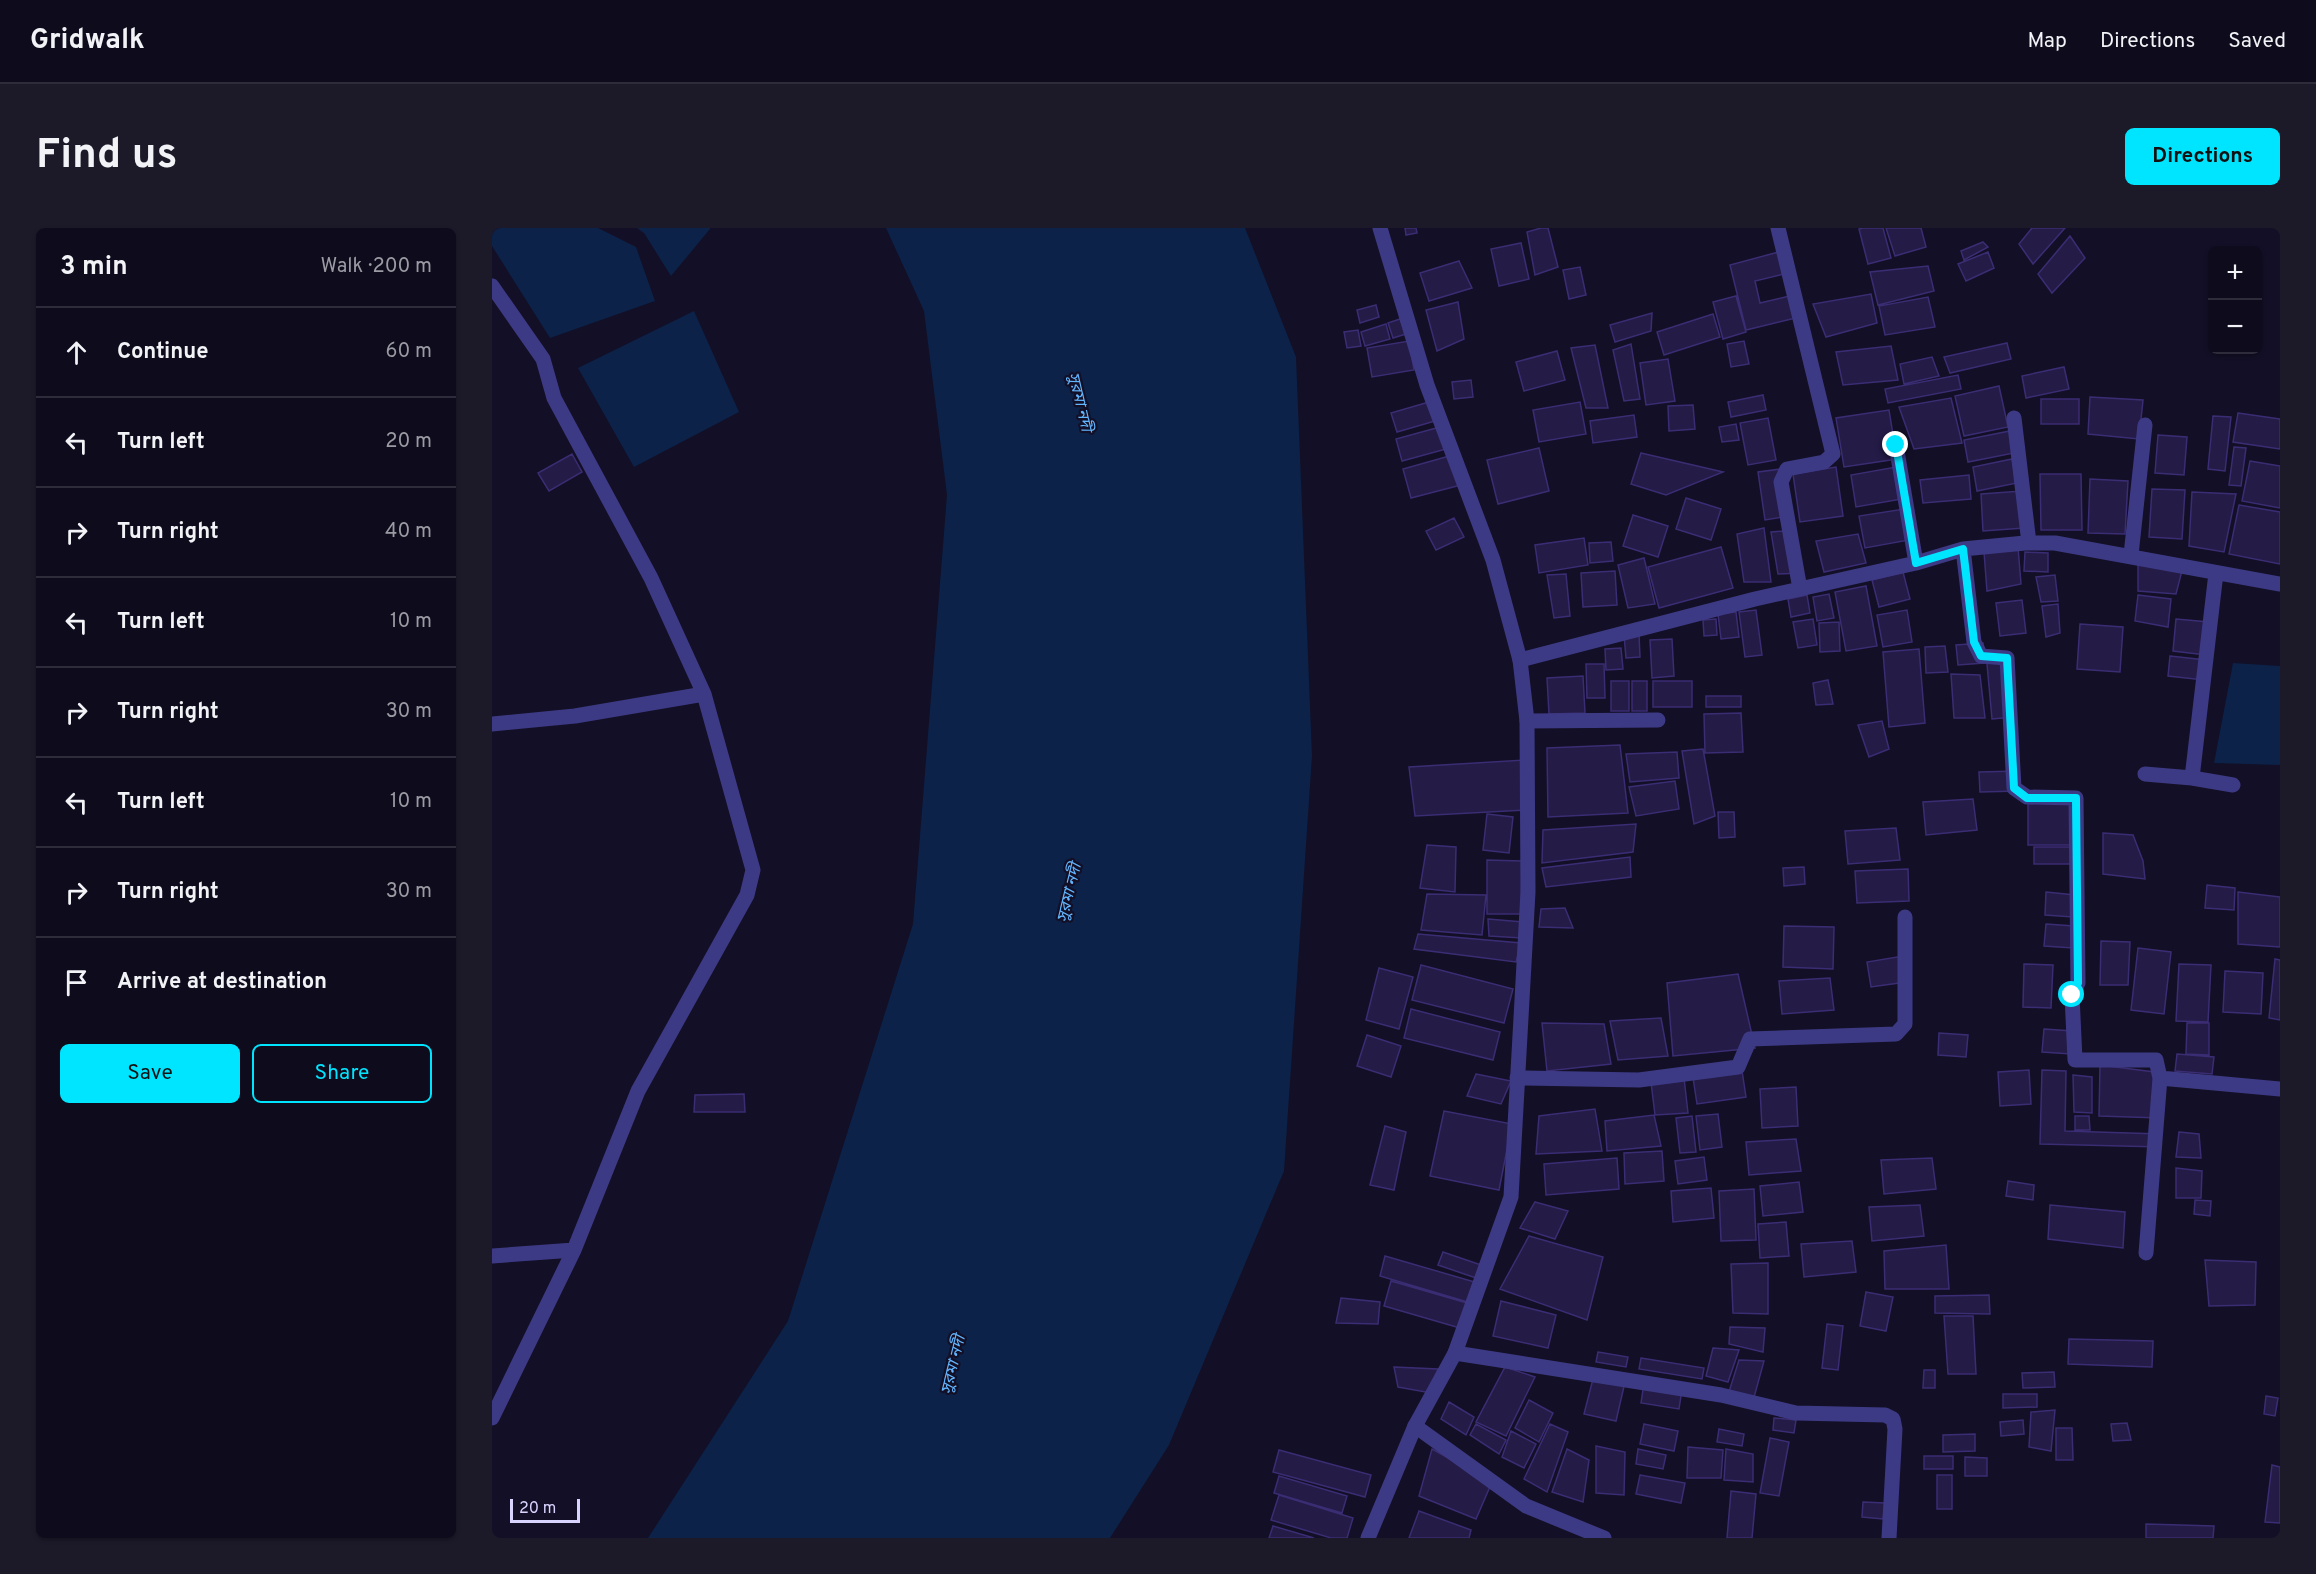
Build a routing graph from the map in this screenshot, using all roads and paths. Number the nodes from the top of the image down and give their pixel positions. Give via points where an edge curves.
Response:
1 (1380, 228) edge
2 (1778, 228) edge
3 (492, 286) edge
4 (2014, 418) dead end
5 (2145, 425) dead end
6 (1896, 445) dead end
7 (2029, 543) junction
8 (1963, 549) junction
9 (2131, 555) junction
10 (1916, 563) junction
11 (2216, 573) junction
12 (2280, 584) edge
13 (1800, 589) junction
14 (1520, 660) junction
15 (704, 694) junction
16 (1658, 720) dead end
17 (1527, 721) junction
18 (492, 724) edge
19 (2145, 774) dead end
20 (2192, 778) junction
21 (2233, 784) dead end
22 (1905, 917) dead end
23 (1517, 1078) junction
24 (2160, 1078) junction
25 (2280, 1089) edge
26 (574, 1250) junction
27 (2146, 1253) dead end
28 (492, 1256) edge
29 (1455, 1353) junction
30 (492, 1418) edge
31 (1415, 1426) junction
32 (1368, 1538) edge
33 (1604, 1538) edge
34 (1889, 1538) edge

1 - 14 street via 1427,385 1492,560
2 - 13 street via 1833,454 1824,462 1787,469 1781,482
3 - 15 street via 543,358 554,399 651,578
4 - 7 street
5 - 9 street
6 - 10 street
7 - 8 street
7 - 9 street via 2055,543
8 - 10 street
8 - 24 street via 1974,642 1981,656 2007,658 2014,788 2027,798 2076,798 2078,983 2072,995 2075,1060 2156,1060
9 - 11 street
10 - 13 street
11 - 12 street
11 - 20 street
13 - 14 street
14 - 17 street
15 - 18 street via 575,716
15 - 26 street via 753,870 747,895 638,1091
16 - 17 street
17 - 23 street via 1528,892
19 - 20 street
20 - 21 street
22 - 23 street via 1905,1024 1896,1034 1750,1039 1738,1067 1639,1080
23 - 29 street via 1511,1197
24 - 25 street
24 - 27 street
26 - 28 street
26 - 30 street
29 - 31 street
29 - 34 street via 1721,1395 1796,1413 1885,1415 1893,1419 1895,1429
31 - 32 street
31 - 33 street via 1526,1506

